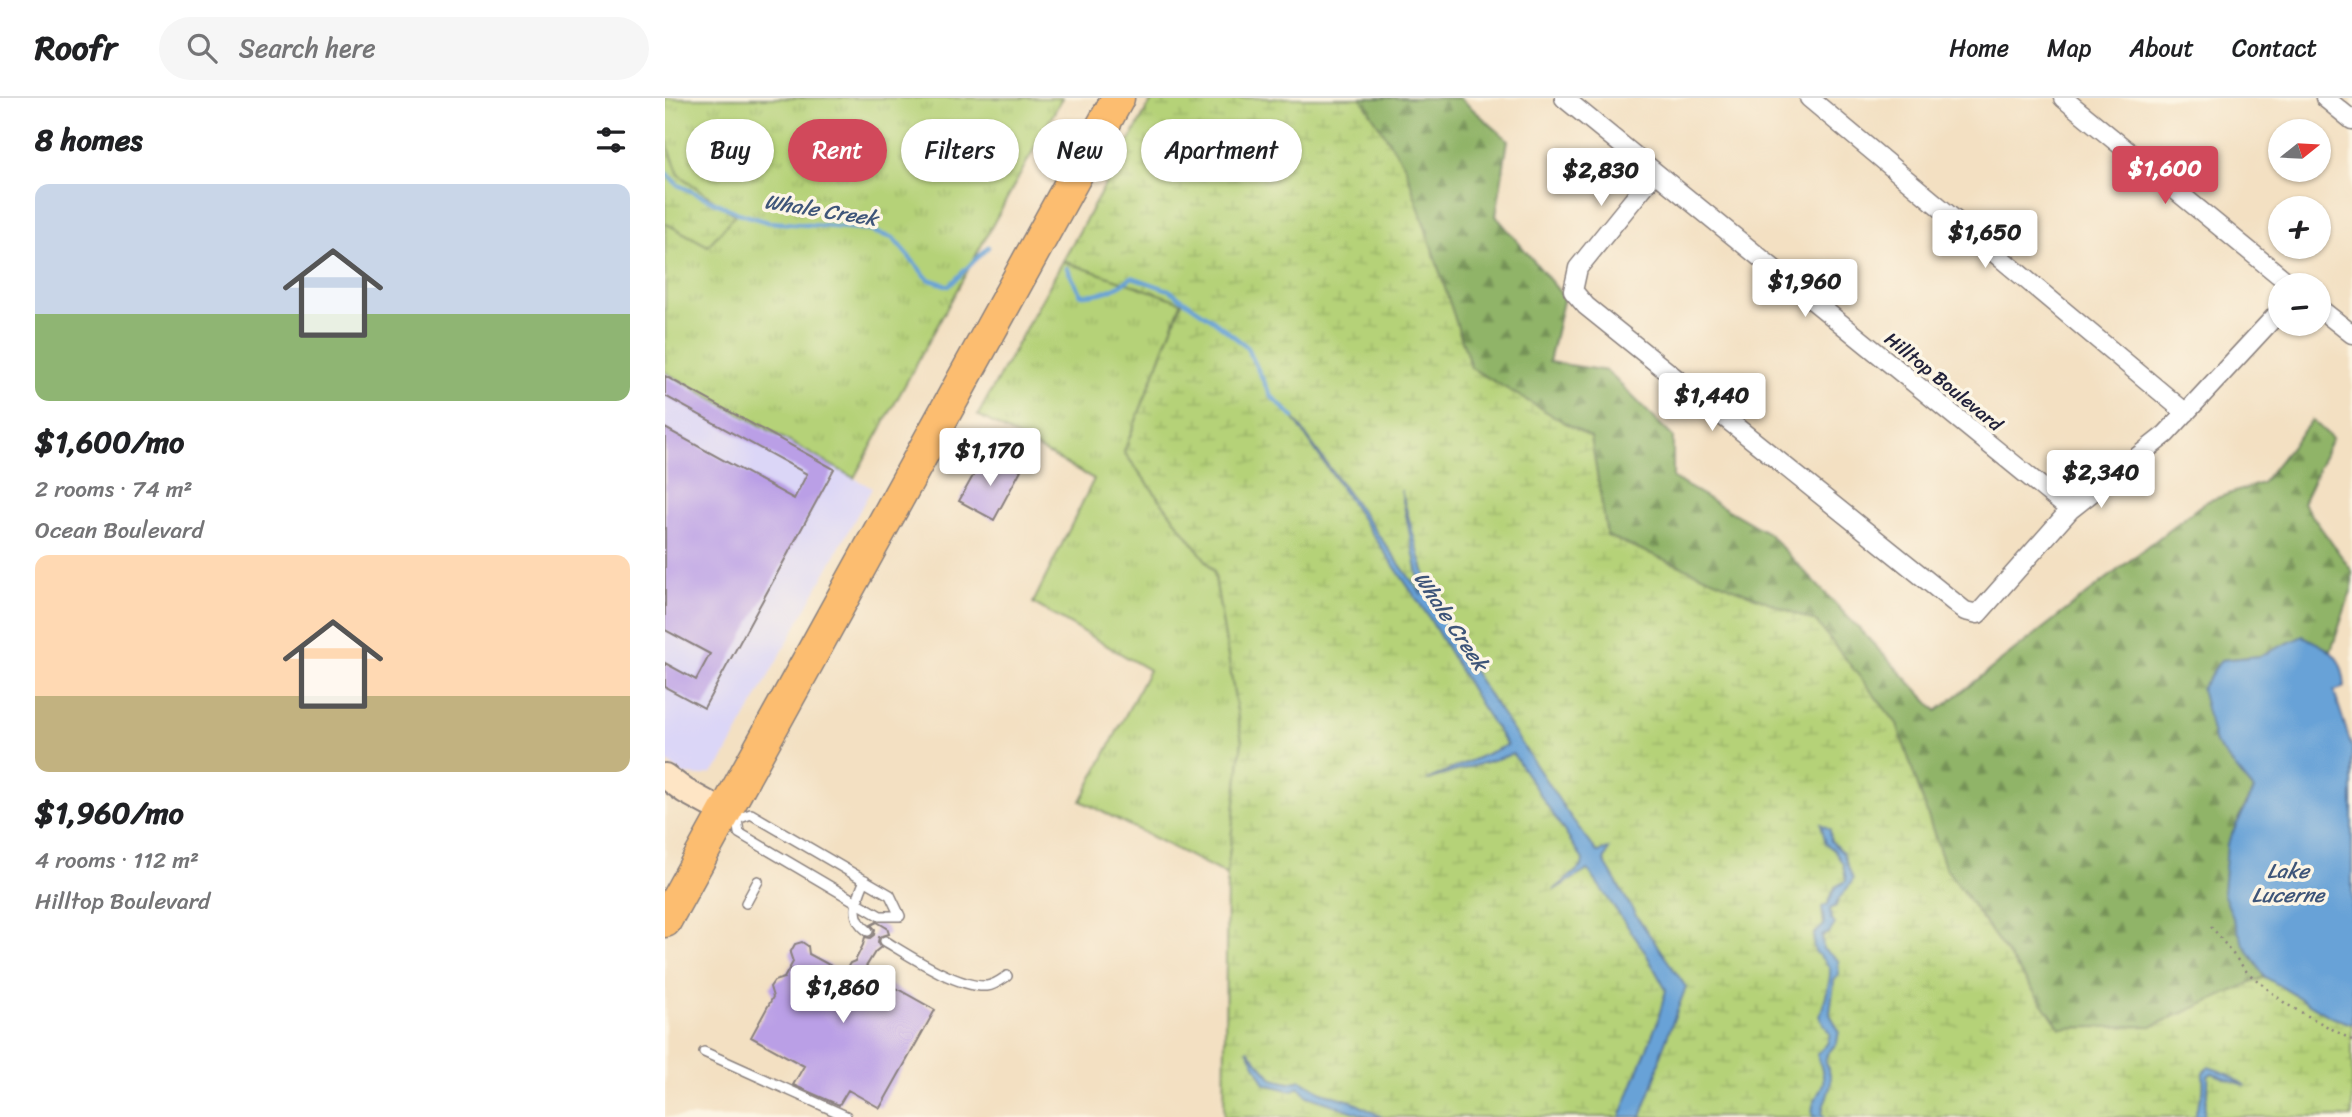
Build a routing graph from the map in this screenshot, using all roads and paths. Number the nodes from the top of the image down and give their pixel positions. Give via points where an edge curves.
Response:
1 (1097, 98) edge
2 (1118, 98) edge
3 (1564, 98) edge
4 (1809, 98) edge
5 (2063, 98) edge
6 (2325, 98) edge
7 (2352, 120) edge
8 (1655, 173) junction
9 (2276, 273) edge
10 (2331, 317) edge
11 (2268, 324) edge
12 (2352, 334) edge
13 (2186, 413) junction
14 (2070, 510) junction
15 (665, 776) edge
16 (724, 811) junction
17 (865, 880) junction
18 (758, 881) dead end
19 (665, 886) edge
20 (856, 902) junction
21 (746, 903) dead end
22 (665, 921) edge
23 (2211, 926) dead end
24 (868, 931) dead end
25 (884, 941) dead end
26 (1007, 976) dead end
27 (2352, 1040) edge
28 (704, 1052) dead end
29 (846, 1116) edge

1 - 16 highway
2 - 16 highway
3 - 8 street, Hilltop Boulevard
4 - 13 street
5 - 9 street
6 - 7 street
8 - 14 street, Hilltop Boulevard
8 - 14 street via 1578,268 1573,291 1586,306 1965,611 1978,614
10 - 12 street
11 - 13 street
13 - 14 street
15 - 16 street
16 - 17 lane via 751,814
16 - 19 highway
16 - 20 lane via 739,833
16 - 22 highway
17 - 20 lane
17 - 20 lane via 890,895 900,916 880,916
18 - 21 lane
20 - 24 lane via 857,919
23 - 27 path via 2247,972 2286,1004
25 - 26 lane via 974,985 994,984
28 - 29 lane

